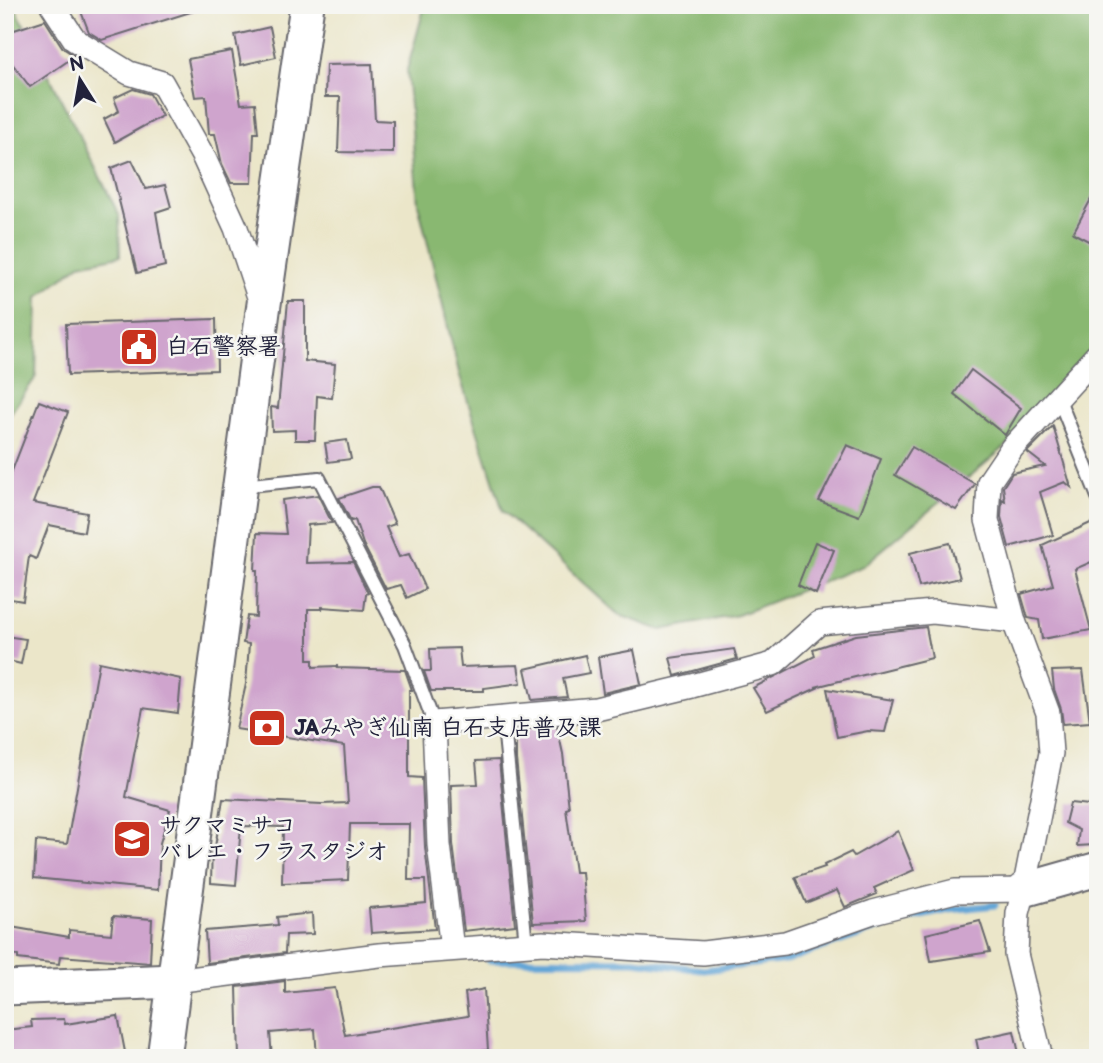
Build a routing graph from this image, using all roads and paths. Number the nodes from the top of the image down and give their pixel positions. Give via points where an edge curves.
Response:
1 (52, 5) edge
2 (307, 5) edge
3 (263, 311) junction
4 (1098, 354) edge
5 (1058, 397) junction
6 (239, 486) junction
7 (1098, 497) edge
8 (1014, 621) junction
9 (503, 716) junction
10 (434, 723) junction
11 (1098, 869) edge
12 (1024, 890) junction
13 (526, 944) junction
14 (452, 949) junction
15 (174, 981) junction
16 (5, 988) edge
17 (164, 1058) edge
18 (1041, 1058) edge

1 - 3 street via 75,40 129,73 162,83 236,228
2 - 3 street
3 - 6 street
4 - 5 street
5 - 7 lane
5 - 8 street via 1012,448 989,482 987,520
6 - 10 lane via 319,478 405,645
6 - 15 street
8 - 9 street via 933,612 819,623 773,664 596,709
8 - 12 street via 1048,713 1051,753
9 - 10 street
9 - 13 lane
10 - 14 street via 439,845
11 - 12 street
12 - 13 street via 955,891 873,912 785,943 704,953
12 - 18 street via 1016,954
13 - 14 street
14 - 15 street
15 - 16 street
15 - 17 street

